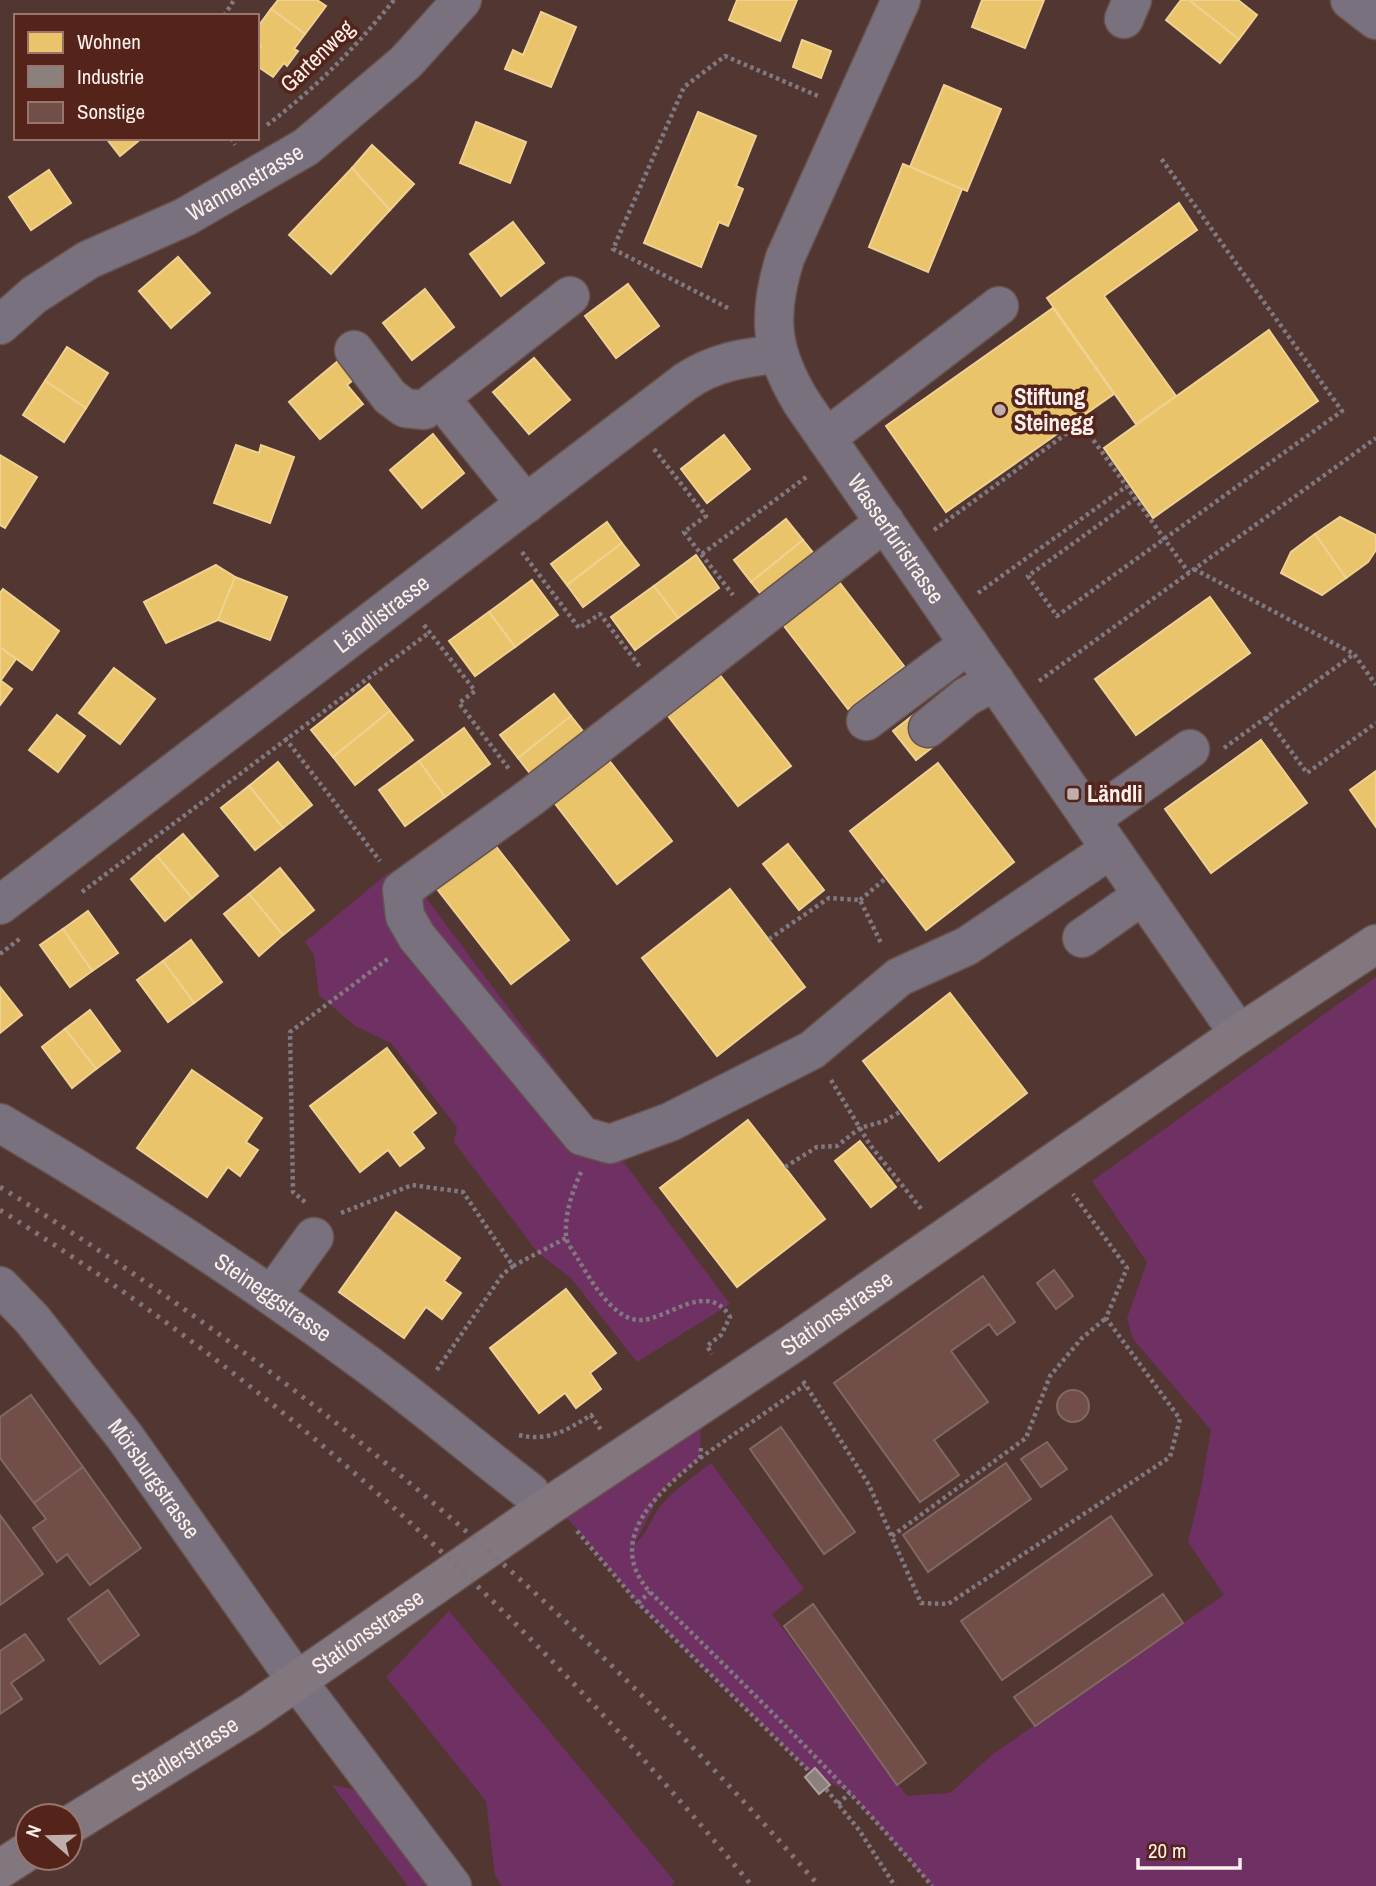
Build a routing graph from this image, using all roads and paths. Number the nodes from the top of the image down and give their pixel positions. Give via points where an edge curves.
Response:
1 (394, 0) edge
2 (462, 0) edge
3 (901, 0) edge
4 (1350, 0) edge
5 (1376, 20) edge
6 (851, 110) junction
7 (259, 129) edge
8 (232, 140) edge
9 (235, 145) dead end
10 (1160, 157) dead end
11 (570, 296) dead end
12 (999, 306) dead end
13 (728, 307) dead end
14 (0, 325) edge
15 (354, 351) dead end
16 (777, 354) junction
17 (442, 398) junction
18 (633, 423) junction
19 (1376, 438) edge
20 (832, 445) junction
21 (1126, 486) junction
22 (1136, 498) junction
23 (514, 514) junction
24 (895, 536) junction
25 (1164, 539) junction
26 (702, 554) junction
27 (1191, 571) junction
28 (403, 598) junction
29 (754, 624) junction
30 (959, 629) junction
31 (430, 632) junction
32 (1354, 653) junction
33 (1376, 685) edge
34 (1002, 692) junction
35 (661, 696) junction
36 (261, 706) junction
37 (866, 721) dead end
38 (1376, 723) edge
39 (928, 728) dead end
40 (286, 739) junction
41 (1190, 749) dead end
42 (531, 797) junction
43 (1101, 834) junction
44 (886, 878) dead end
45 (402, 890) junction
46 (1143, 895) junction
47 (77, 896) dead end
48 (860, 900) junction
49 (0, 905) edge
50 (33, 929) dead end
51 (417, 937) junction
52 (1082, 937) dead end
53 (769, 939) dead end
54 (1376, 944) edge
55 (0, 954) edge
56 (898, 977) junction
57 (1239, 1034) junction
58 (812, 1050) junction
59 (901, 1111) dead end
60 (0, 1122) edge
61 (860, 1128) junction
62 (582, 1136) junction
63 (1052, 1165) junction
64 (785, 1167) dead end
65 (927, 1215) dead end
66 (321, 1228) junction
67 (566, 1238) junction
68 (513, 1266) junction
69 (0, 1286) edge
70 (272, 1295) junction
71 (1106, 1318) junction
72 (792, 1344) junction
73 (719, 1364) dead end
74 (437, 1370) junction
75 (446, 1379) dead end
76 (805, 1385) junction
77 (415, 1401) junction
78 (701, 1405) junction
79 (596, 1421) dead end
80 (512, 1433) dead end
81 (700, 1458) junction
82 (530, 1492) dead end
83 (575, 1528) dead end
84 (892, 1536) junction
85 (650, 1592) junction
86 (638, 1602) junction
87 (297, 1681) junction
88 (810, 1772) dead end
89 (825, 1789) dead end
90 (850, 1793) junction
91 (838, 1804) junction
92 (84, 1816) edge
93 (453, 1886) edge
94 (895, 1886) edge
95 (932, 1886) edge

1 - 7 path, Gartenweg via 318,84
2 - 14 street, Wannenstrasse via 406,62 306,146 185,218 88,260 34,295
3 - 6 street, Wasserfuristrasse
4 - 5 street
6 - 13 path via 725,56 684,87 613,249
6 - 16 street, Wasserfuristrasse via 779,278 774,313
8 - 9 path
10 - 25 path via 1342,411
11 - 17 street
12 - 20 street
15 - 17 street via 390,397 405,408 424,410
16 - 18 street, Ländlistrasse via 711,366
16 - 20 street, Wasserfuristrasse via 790,383
17 - 23 street
18 - 23 street, Ländlistrasse
18 - 26 path via 706,516 684,532
19 - 27 path
20 - 24 street, Wasserfuristrasse
20 - 26 path
21 - 22 path
21 - 24 path via 1082,423
21 - 30 path
22 - 25 path
22 - 25 path via 1028,576 1057,616
23 - 28 street, Ländlistrasse
23 - 35 path via 579,628 600,614
24 - 29 street
24 - 30 street, Wasserfuristrasse
25 - 27 path
26 - 29 path
27 - 32 path
27 - 34 path
28 - 31 path
28 - 36 street, Ländlistrasse
29 - 35 street
30 - 34 street, Wasserfuristrasse
30 - 37 street
31 - 40 path
31 - 42 path via 475,691 459,703
32 - 33 path
32 - 38 path via 1266,717 1307,773
34 - 39 street via 966,697
34 - 43 street, Wasserfuristrasse
35 - 42 street
36 - 40 path
36 - 49 street, Ländlistrasse
40 - 45 path
40 - 47 path
41 - 43 street
42 - 45 street
43 - 46 street, Wasserfuristrasse
43 - 56 street via 967,946
44 - 48 path
45 - 51 street via 405,916
46 - 52 street
46 - 57 street, Wasserfuristrasse
48 - 53 path via 830,898
48 - 56 path
50 - 55 path
51 - 62 street
51 - 66 path via 290,1032 293,1192
54 - 57 main road, Stationsstrasse
56 - 58 street
57 - 63 main road, Stationsstrasse
58 - 61 path
58 - 62 street via 670,1122 610,1144
59 - 61 path
60 - 70 street, Steineggstrasse
61 - 64 path via 837,1146 817,1147
61 - 65 path
62 - 67 path via 585,1165 571,1194
63 - 71 path via 1126,1268
63 - 72 main road, Stationsstrasse
66 - 68 path via 412,1185 463,1192
66 - 70 street
67 - 68 path
67 - 73 path via 595,1289 621,1314 641,1321 695,1302 724,1307 730,1317 721,1335 707,1346
68 - 74 path
69 - 87 street, Mörsburgstrasse via 32,1319 125,1437
70 - 77 street, Steineggstrasse
71 - 84 path via 1050,1376 1026,1438
71 - 84 path via 1180,1419 1170,1457 948,1604 921,1603
72 - 76 path
72 - 78 main road, Stationsstrasse
74 - 75 path
74 - 77 path
76 - 81 path
76 - 84 path via 869,1485
77 - 82 street, Steineggstrasse
78 - 81 path
78 - 87 main road, Stationsstrasse
79 - 80 path via 592,1415 544,1438
81 - 85 path via 655,1498 638,1527 633,1559
83 - 86 path
85 - 86 path
85 - 90 path
86 - 88 path
87 - 92 main road, Stadlerstrasse
87 - 93 street, Mörsburgstrasse
89 - 91 path
90 - 91 path
90 - 95 path
91 - 94 path

